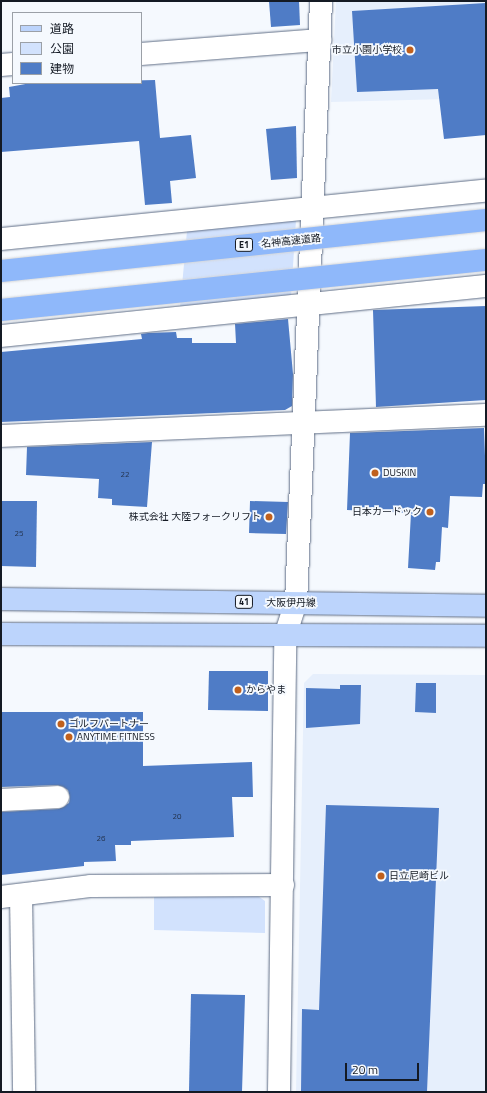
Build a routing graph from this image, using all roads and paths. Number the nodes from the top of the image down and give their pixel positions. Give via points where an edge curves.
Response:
1 (321, 1) edge
2 (320, 40) junction
3 (142, 54) edge
4 (12, 64) edge
5 (1, 65) edge
6 (486, 191) edge
7 (313, 207) junction
8 (486, 220) edge
9 (1, 239) edge
10 (486, 260) edge
11 (1, 270) edge
12 (486, 286) edge
13 (309, 305) junction
14 (1, 310) edge
15 (1, 336) edge
16 (486, 415) edge
17 (304, 423) junction
18 (1, 436) edge
19 (1, 599) edge
20 (296, 603) junction
21 (486, 606) edge
22 (1, 634) edge
23 (285, 636) junction
24 (486, 636) edge
25 (58, 797) dead end
26 (1, 800) edge
27 (283, 885) junction
28 (11, 896) edge
29 (24, 1092) edge
30 (279, 1092) edge

1 - 2 street
2 - 3 street
2 - 7 street
4 - 5 street
6 - 7 street
7 - 9 street
7 - 13 street
8 - 11 highway, 名神高速道路 / E1, bridge
10 - 14 highway, bridge
12 - 13 street
13 - 15 street
13 - 17 street
16 - 17 street
17 - 18 street
17 - 20 street
19 - 20 main road, 大阪伊丹線 / 41
20 - 21 main road, 大阪伊丹線 / 41
20 - 23 street
22 - 23 main road
23 - 24 main road
23 - 27 street
25 - 26 street
27 - 28 street via 92,886
27 - 30 street
28 - 29 street

